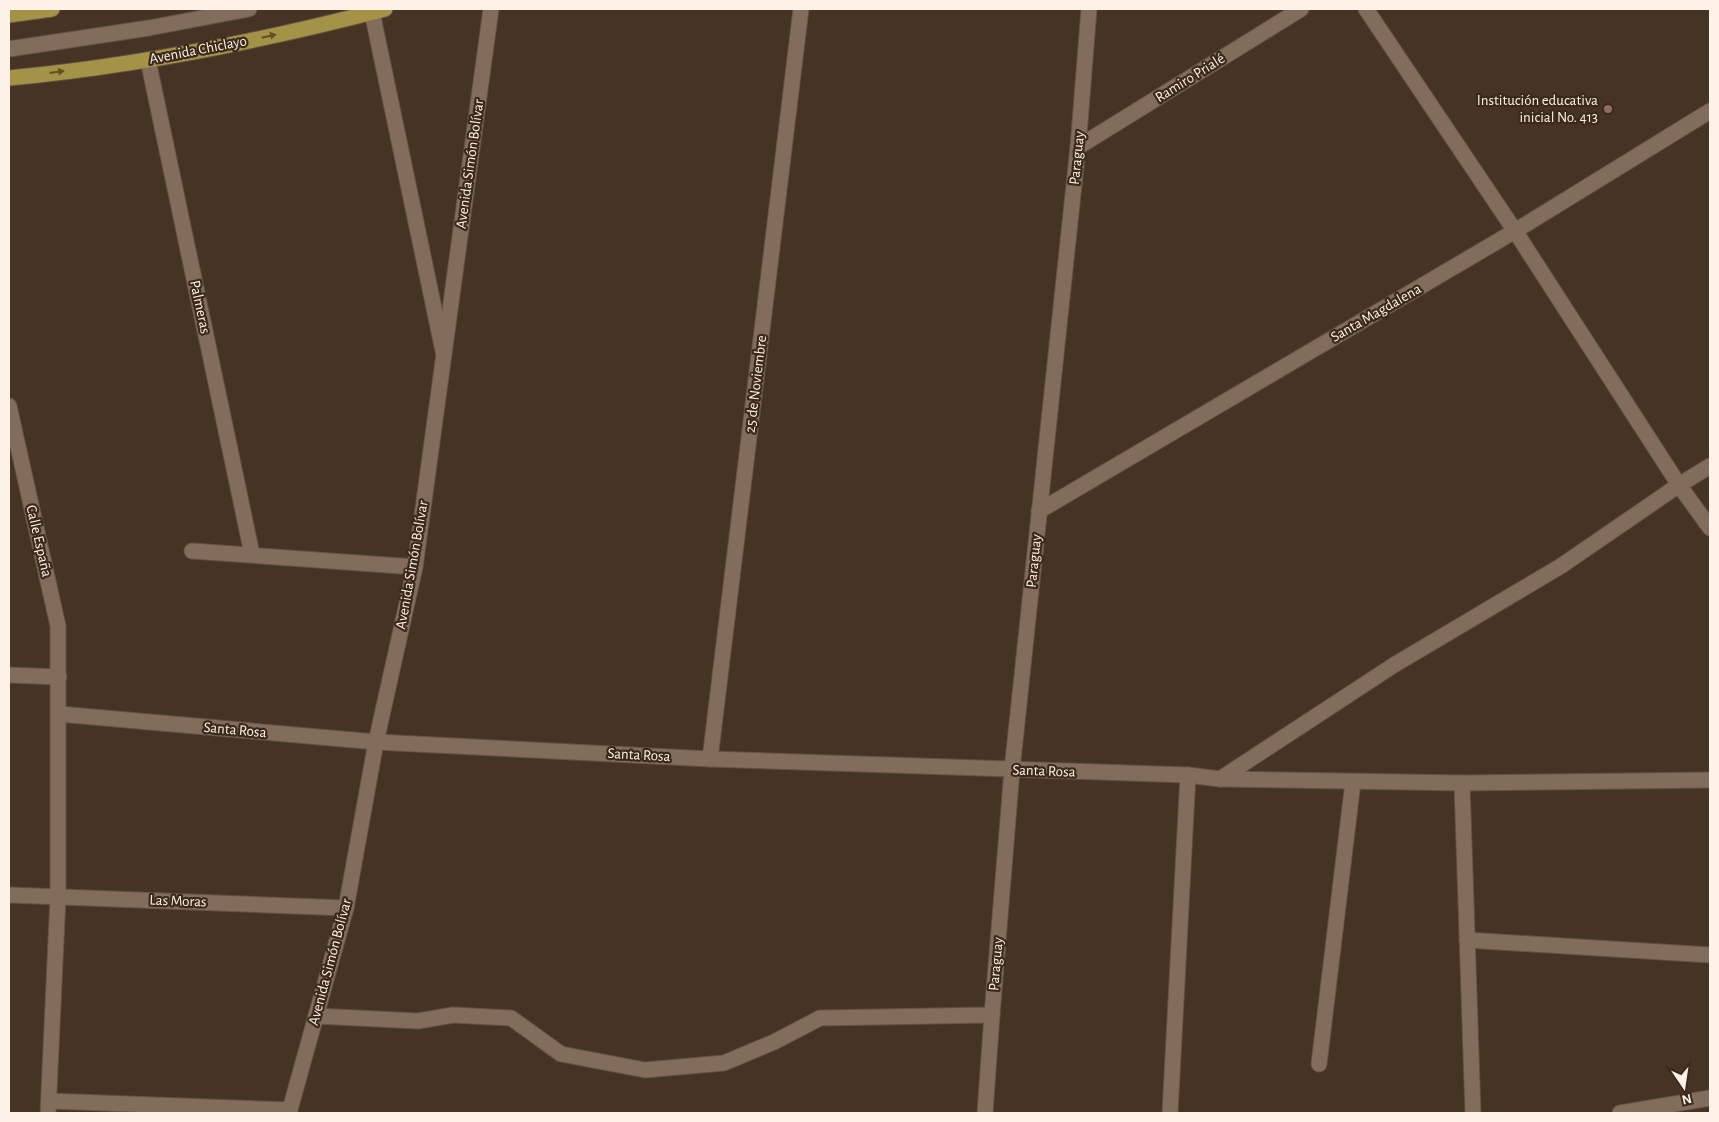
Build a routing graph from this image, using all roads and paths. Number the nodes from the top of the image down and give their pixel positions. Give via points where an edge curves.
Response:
1 (52, 9) edge
2 (248, 9) edge
3 (491, 9) edge
4 (801, 9) edge
5 (1088, 9) edge
6 (1301, 9) edge
7 (1366, 9) edge
8 (378, 10) edge
9 (9, 15) edge
10 (9, 49) edge
11 (148, 60) junction
12 (9, 78) edge
13 (1710, 112) edge
14 (1078, 147) junction
15 (1515, 231) junction
16 (444, 353) junction
17 (9, 406) edge
18 (1710, 466) edge
19 (1679, 485) junction
20 (1039, 511) junction
21 (1710, 528) edge
22 (192, 551) dead end
23 (252, 554) junction
24 (415, 567) junction
25 (9, 675) edge
26 (59, 677) junction
27 (59, 714) junction
28 (376, 742) junction
29 (710, 759) junction
30 (1012, 770) junction
31 (1188, 775) junction
32 (1220, 779) junction
33 (1710, 780) edge
34 (1352, 782) junction
35 (1462, 783) junction
36 (9, 895) edge
37 (58, 897) junction
38 (346, 908) junction
39 (1467, 940) junction
40 (1710, 955) edge
41 (992, 1014) junction
42 (316, 1016) junction
43 (1319, 1064) dead end
44 (1710, 1098) edge
45 (49, 1107) edge
46 (290, 1112) edge
47 (985, 1113) edge
48 (1170, 1113) edge
49 (1473, 1113) edge
50 (1620, 1113) edge

1 - 9 main road
2 - 10 street, Avenida Chiclayo
3 - 16 street, Avenida Simón Bolívar
4 - 29 street, 25 de Noviembre
5 - 14 street, Paraguay
6 - 14 street, Ramiro Prialé
7 - 15 street
11 -> 8 main road, Avenida Chiclayo
8 - 16 street
12 -> 11 main road, Avenida Chiclayo
11 - 23 street, Palmeras
13 - 15 street, Santa Magdalena
14 - 20 street, Paraguay
15 - 19 street
15 - 20 street, Santa Magdalena
16 - 24 street, Avenida Simón Bolívar
17 - 26 street, Calle España via 58,626
18 - 19 street
19 - 21 street
19 - 32 street via 1561,566 1394,665
20 - 30 street, Paraguay
22 - 23 street
23 - 24 street
24 - 28 street, Avenida Simón Bolívar
25 - 26 street
26 - 27 street, Calle España
27 - 28 street, Santa Rosa
27 - 37 street, Calle España
28 - 29 street, Santa Rosa
28 - 38 street, Avenida Simón Bolívar
29 - 30 street, Santa Rosa
30 - 31 street, Santa Rosa
30 - 41 street, Paraguay
31 - 32 street, Santa Rosa
31 - 48 street
32 - 34 street, Santa Rosa
33 - 35 street, Santa Rosa
34 - 35 street, Santa Rosa
34 - 43 street
35 - 39 street
36 - 37 street, Las Moras
37 - 38 street, Las Moras
37 - 45 street, Calle España
38 - 42 street, Avenida Simón Bolívar
39 - 40 street
39 - 49 street
41 - 42 street via 820,1018 724,1063 645,1070 561,1054 511,1018 453,1015 418,1021
41 - 47 street, Paraguay
42 - 46 street, Avenida Simón Bolívar
44 - 50 street
45 - 46 street

